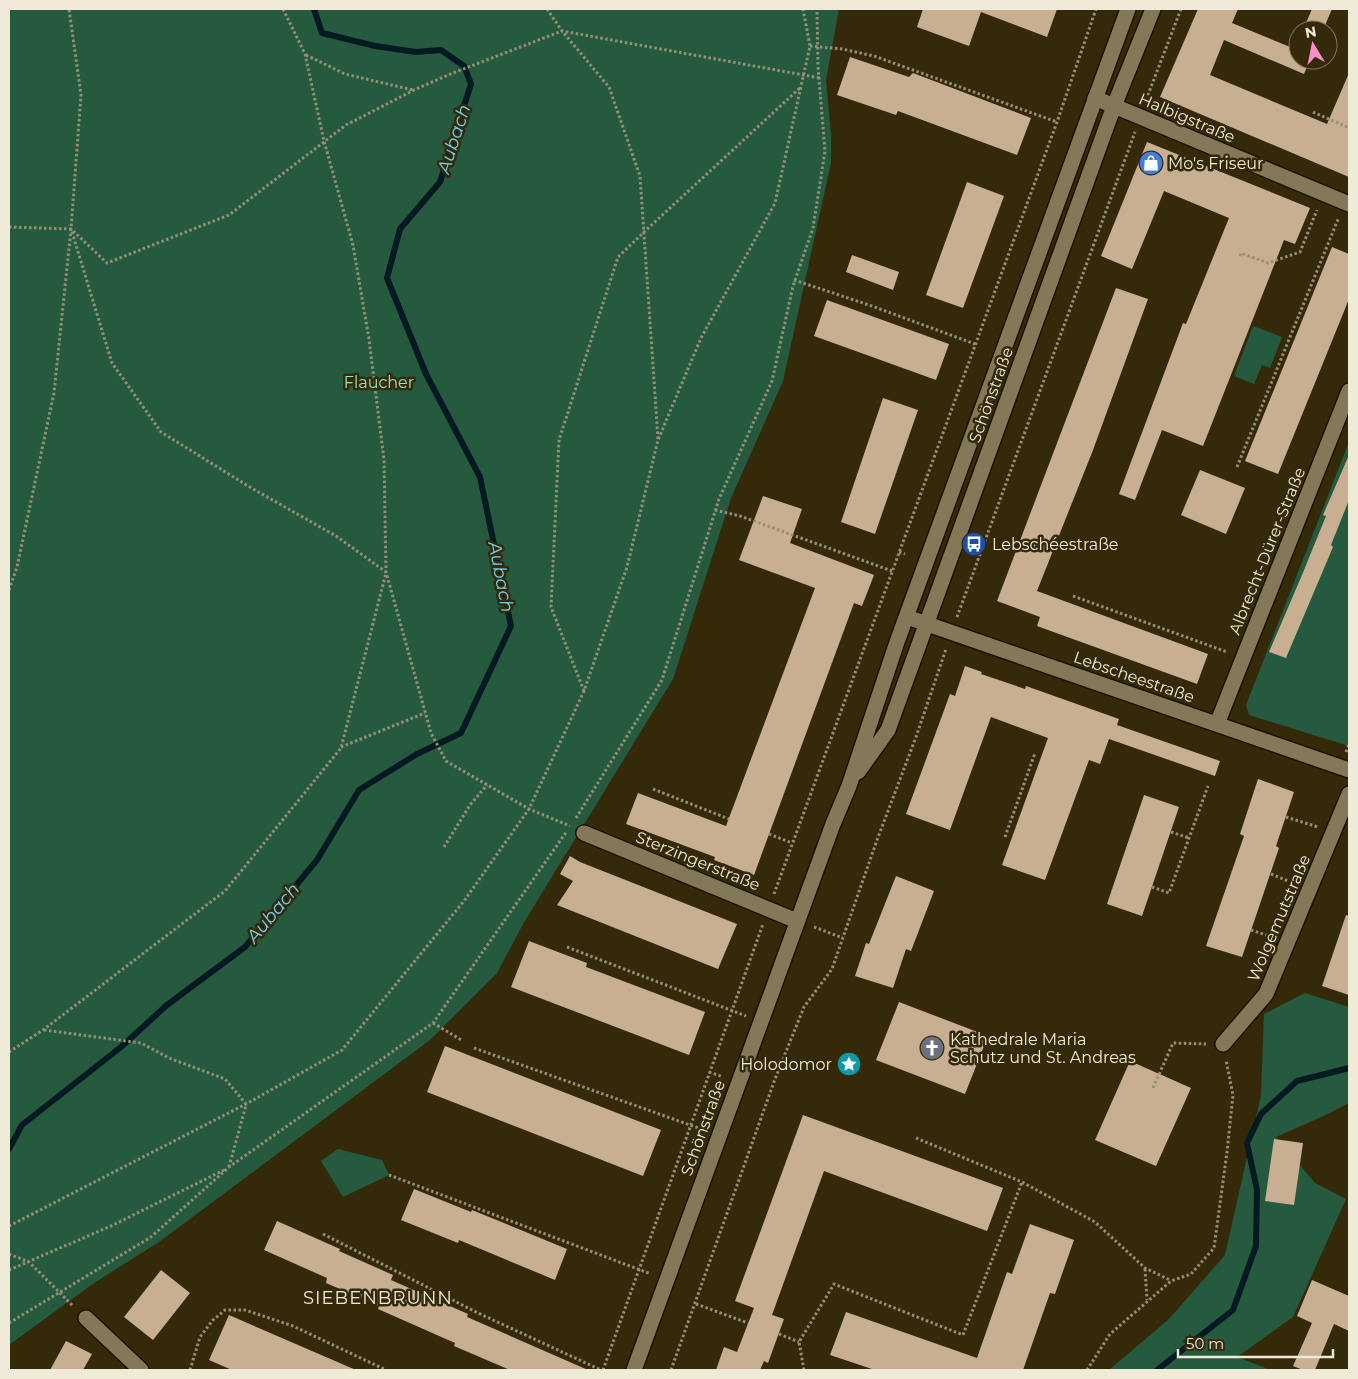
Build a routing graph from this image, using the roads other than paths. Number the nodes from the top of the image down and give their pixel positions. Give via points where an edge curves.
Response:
1 (1128, 9) edge
2 (1150, 10) edge
3 (1095, 98) junction
4 (1114, 106) junction
5 (1344, 210) edge
6 (1349, 391) edge
7 (907, 617) junction
8 (927, 624) junction
9 (1217, 724) junction
10 (1349, 770) edge
11 (849, 786) junction
12 (1349, 794) edge
13 (584, 833) road end
14 (797, 921) junction
15 (1223, 1044) road end
16 (86, 1318) road end
17 (141, 1370) edge
18 (634, 1370) edge

1 - 3 street, Schönstraße
2 - 4 street, Schönstraße
3 - 4 street, Halbigstraße
3 - 7 street, Schönstraße
4 - 5 street, Halbigstraße
4 - 8 street, Schönstraße
6 - 9 street, Albrecht-Dürer-Straße
7 - 8 street, Lebscheestraße
7 - 11 street, Schönstraße
8 - 9 street, Lebscheestraße
8 - 11 street, Schönstraße via 888,730
9 - 10 street, Lebscheestraße
11 - 14 street, Schönstraße
12 - 15 street, Wolgemutstraße via 1266,994
13 - 14 street, Sterzingerstraße
14 - 18 street, Schönstraße
16 - 17 street

